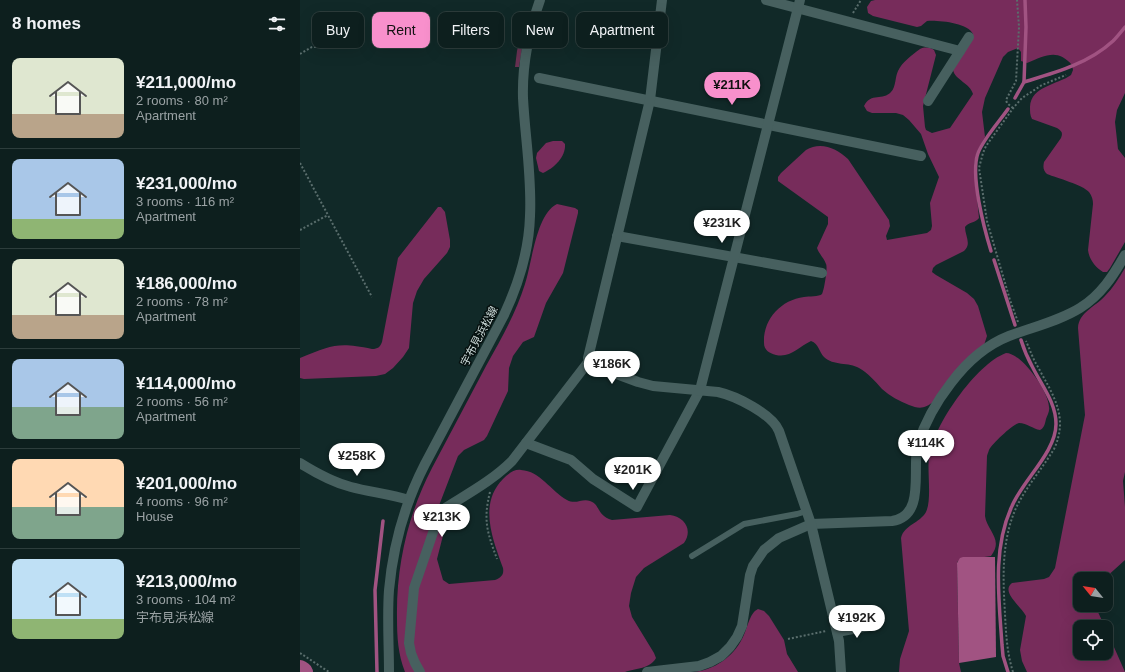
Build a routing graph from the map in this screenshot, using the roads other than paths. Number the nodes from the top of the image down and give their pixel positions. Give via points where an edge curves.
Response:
1 (540, 0) edge
2 (662, 0) edge
3 (766, 0) edge
4 (799, 4) edge
5 (969, 37) dead end
6 (960, 51) junction
7 (539, 78) dead end
8 (650, 100) junction
9 (928, 101) dead end
10 (768, 125) junction
11 (921, 156) dead end
12 (617, 236) junction
13 (1125, 256) edge
14 (734, 257) junction
15 (822, 273) dead end
16 (589, 361) junction
17 (700, 390) junction
18 (526, 443) junction
19 (300, 463) edge
20 (408, 500) junction
21 (807, 511) junction
22 (811, 524) junction
23 (692, 556) dead end
24 (874, 625) dead end
25 (836, 630) junction
26 (389, 672) edge
27 (420, 672) edge
28 (647, 672) edge
29 (841, 672) edge

1 - 20 street, 宇布見浜松線 via 529,38 524,75 531,204 522,267 504,315 424,464
2 - 8 street
3 - 4 street
4 - 6 street via 848,21
4 - 10 street
5 - 6 street
6 - 9 street
7 - 8 street
8 - 10 street
8 - 12 street
10 - 11 street
10 - 14 street
12 - 14 street
12 - 16 street via 588,352
13 - 22 street via 1108,282 1091,301 1069,314 995,342 961,371 942,395 917,445 915,497 904,517 892,521
14 - 15 street
14 - 17 street
16 - 17 street via 595,366 653,386
16 - 18 street
17 - 18 street via 637,507 593,479 571,460
17 - 21 street via 734,397 774,422
18 - 27 street via 507,466 441,511 414,588 409,643
19 - 20 street via 335,482
20 - 26 street, 宇布見浜松線 via 391,576
21 - 22 street
21 - 23 lane via 744,524
22 - 25 street
22 - 28 street via 779,538 758,557 750,575 742,626 730,647 721,656 699,666
24 - 25 street
25 - 29 street

